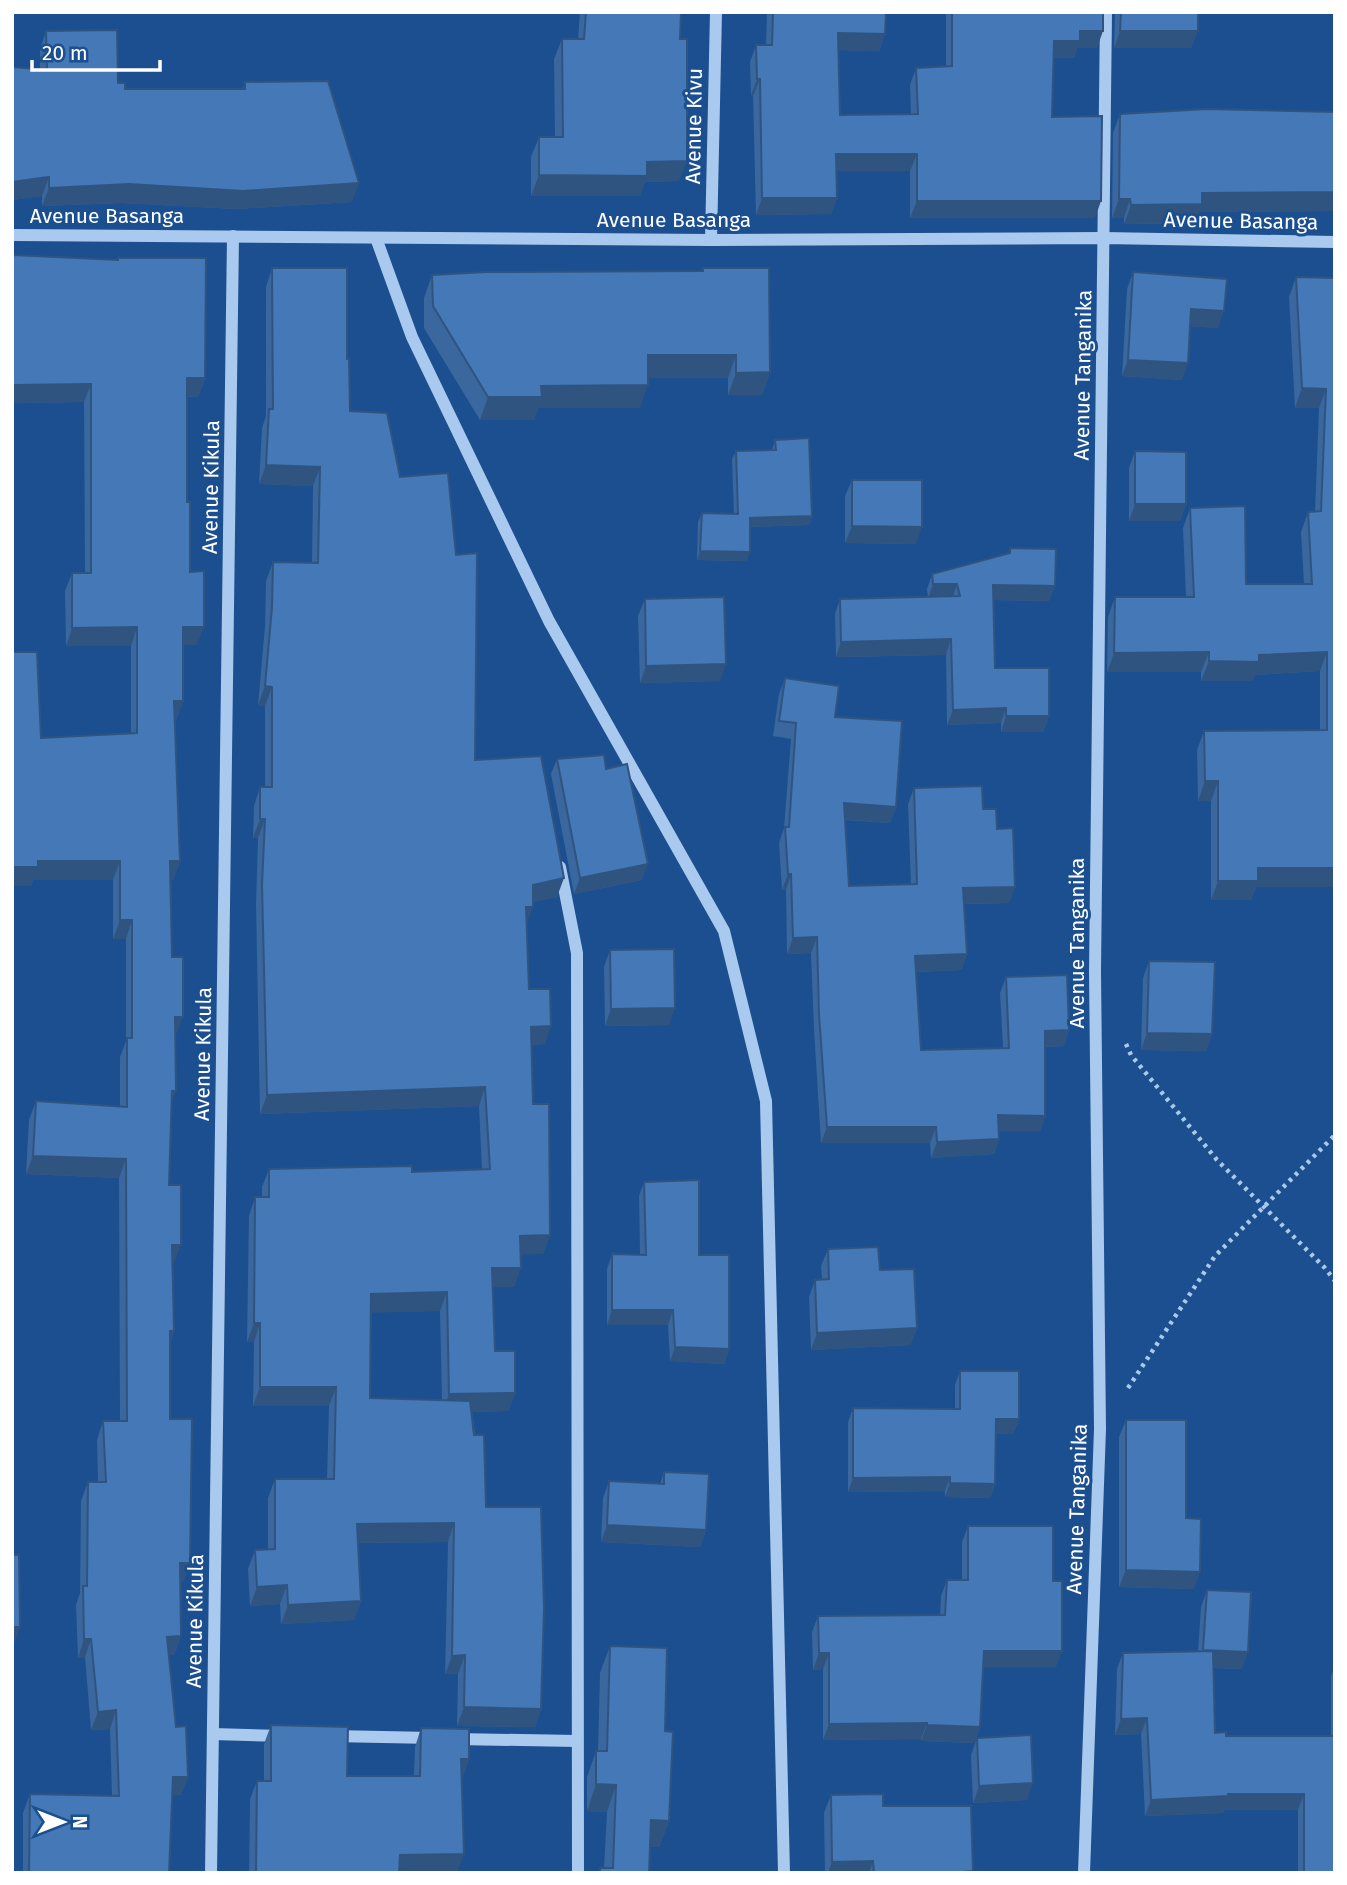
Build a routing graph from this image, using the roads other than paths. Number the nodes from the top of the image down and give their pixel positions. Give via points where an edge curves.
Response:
1 (716, 12) edge
2 (1106, 12) edge
3 (12, 235) edge
4 (233, 236) junction
5 (376, 237) junction
6 (1104, 238) junction
7 (711, 240) junction
8 (1335, 242) edge
9 (558, 857) edge
10 (213, 1734) junction
11 (294, 1736) edge
12 (321, 1736) edge
13 (577, 1741) junction
14 (211, 1873) edge
15 (578, 1873) edge
16 (784, 1873) edge
17 (1084, 1873) edge

1 - 7 street, Avenue Kivu
2 - 6 street, Avenue Tanganika
3 - 4 street, Avenue Basanga
4 - 5 street, Avenue Basanga
4 - 10 street, Avenue Kikula
5 - 7 street, Avenue Basanga
5 - 16 street via 412,337 550,621 724,931 760,1075 767,1129
6 - 7 street, Avenue Basanga
6 - 8 street, Avenue Basanga
6 - 17 street, Avenue Tanganika via 1095,972 1100,1429
9 - 13 street via 577,953
10 - 11 street
10 - 14 street, Avenue Kikula
12 - 13 street
13 - 15 street

